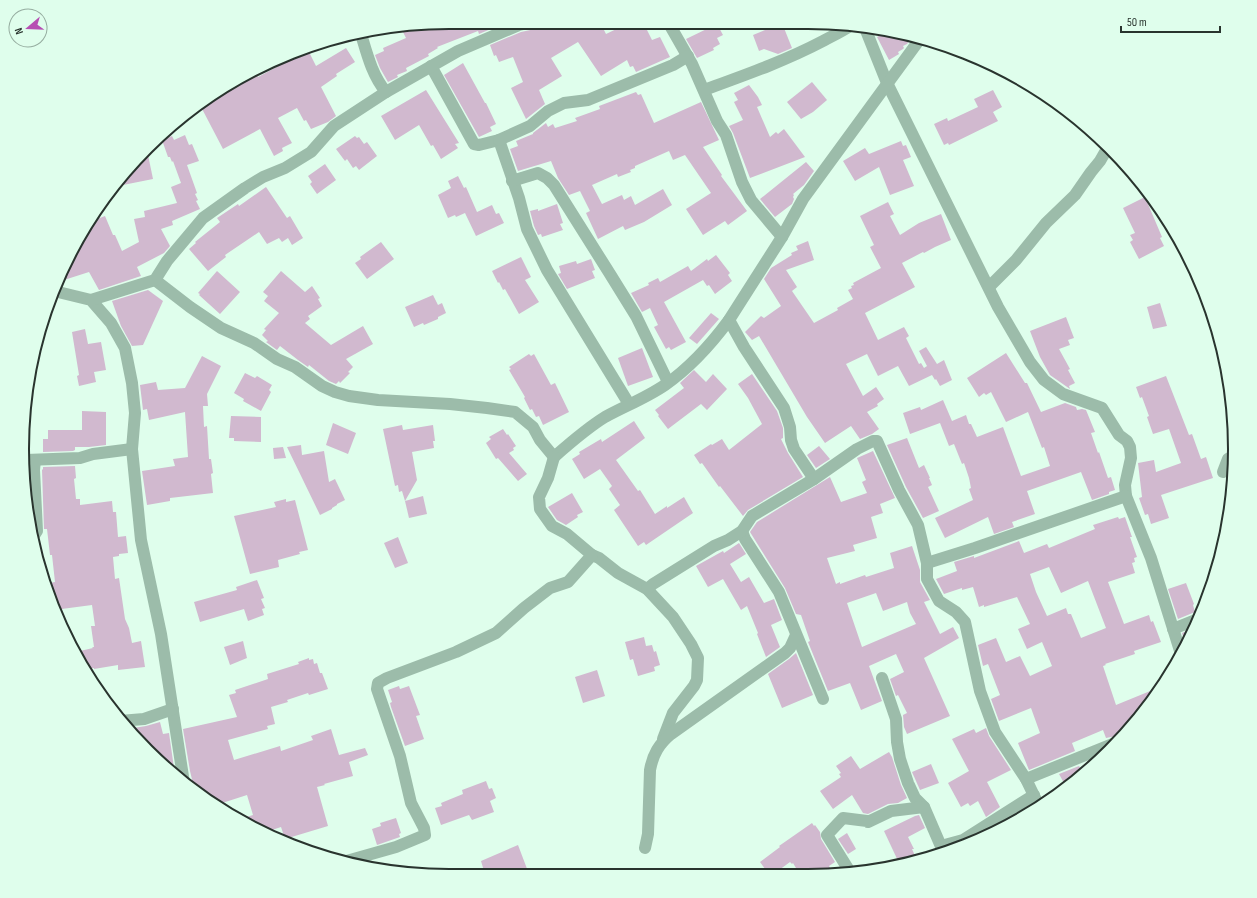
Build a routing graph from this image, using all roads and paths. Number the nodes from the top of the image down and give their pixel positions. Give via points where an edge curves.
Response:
1 (507, 29) edge
2 (672, 29) edge
3 (844, 31) edge
4 (867, 34) edge
5 (362, 38) edge
6 (917, 43) edge
7 (688, 56) junction
8 (431, 66) junction
9 (888, 83) junction
10 (704, 90) junction
11 (386, 92) junction
12 (499, 140) junction
13 (1105, 152) edge
14 (512, 181) junction
15 (782, 237) junction
16 (155, 280) junction
17 (989, 287) junction
18 (59, 292) edge
19 (91, 300) junction
20 (729, 320) junction
21 (668, 382) junction
22 (629, 404) junction
23 (132, 449) junction
24 (554, 457) junction
25 (30, 460) edge
26 (1228, 460) edge
27 (1223, 472) dead end
28 (814, 480) junction
29 (1126, 496) junction
30 (37, 531) edge
31 (742, 531) junction
32 (592, 555) junction
33 (927, 563) junction
34 (647, 589) junction
35 (1191, 622) edge
36 (1173, 629) junction
37 (796, 635) junction
38 (1179, 647) edge
39 (882, 678) dead end
40 (823, 700) dead end
41 (173, 709) junction
42 (128, 720) edge
43 (662, 742) junction
44 (1103, 748) edge
45 (183, 774) edge
46 (1026, 779) junction
47 (1034, 795) junction
48 (1037, 801) edge
49 (924, 807) junction
50 (966, 838) edge
51 (645, 848) dead end
52 (941, 848) edge
53 (356, 858) edge
54 (847, 867) edge

1 - 8 street
2 - 7 street
3 - 10 street via 805,51
4 - 9 street
5 - 11 street via 378,82
6 - 9 street
7 - 10 street
7 - 12 street via 673,65 588,100 564,103 548,111 530,126
8 - 11 street
8 - 12 street via 474,144
9 - 15 street via 803,199
9 - 17 street
10 - 15 street via 726,135 750,200
11 - 16 street via 334,126 311,152 251,184 203,218 167,261
12 - 14 street
13 - 17 street via 1075,195 1046,223 1016,260
14 - 21 street via 538,173 554,185 636,316
14 - 22 street via 527,229 547,270
15 - 20 street
16 - 19 street
16 - 24 street via 221,328 254,343 276,359 295,367 335,392 378,400 450,404 515,412 533,427
17 - 29 street via 1030,362 1044,380 1063,394 1102,408 1127,441 1131,458 1125,485
18 - 19 street
19 - 23 street via 111,323 124,348 132,383 135,413
20 - 21 street via 696,358
20 - 28 street via 784,408 794,449
21 - 22 street via 642,399
22 - 24 street via 603,418
23 - 25 street via 80,458
23 - 41 street via 141,540 161,634
24 - 32 street via 539,497 540,509 552,526 567,534
25 - 30 street via 34,470
26 - 27 street
28 - 31 street via 752,516
28 - 33 street via 857,449 877,441 918,525
29 - 33 street
29 - 36 street via 1151,558
31 - 34 street
31 - 37 street via 745,540 779,592
32 - 34 street
32 - 53 street via 568,582 550,588 496,633 378,683 376,689 400,756 411,803 424,828 425,836
33 - 46 street via 927,579 939,601 956,612 965,622 980,691 995,732
34 - 43 street via 673,617 698,658 697,680 674,712
35 - 36 street
36 - 38 street
37 - 40 street
37 - 43 street via 785,653
39 - 49 street via 896,719 900,759 915,798
41 - 42 street via 144,719
41 - 45 street
43 - 51 street via 657,748 650,770 648,834
44 - 46 street
46 - 47 street
47 - 48 street
47 - 50 street
49 - 52 street
49 - 54 street via 891,811 868,822 842,818 827,836

